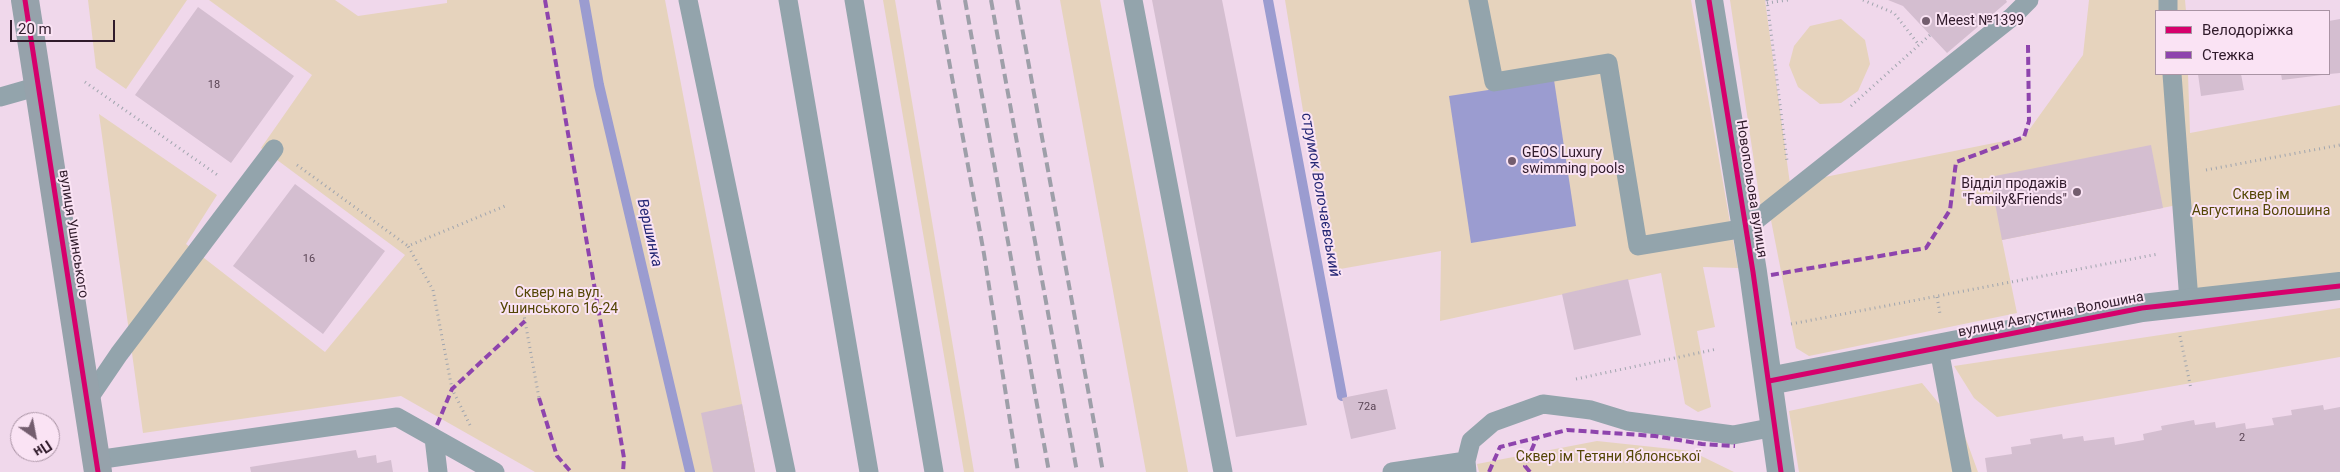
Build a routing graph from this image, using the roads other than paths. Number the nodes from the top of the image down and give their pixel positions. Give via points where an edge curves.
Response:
1 (25, 0) edge
2 (688, 0) edge
3 (788, 0) edge
4 (854, 0) edge
5 (1133, 0) edge
6 (1478, 0) edge
7 (1709, 0) edge
8 (2029, 0) edge
9 (2172, 75) edge
10 (39, 86) junction
11 (0, 97) edge
12 (274, 149) road end
13 (1746, 228) junction
14 (2340, 286) edge
15 (2189, 301) junction
16 (1939, 349) junction
17 (1768, 381) junction
18 (87, 401) junction
19 (1775, 426) junction
20 (434, 438) junction
21 (97, 466) edge
22 (1466, 466) edge
23 (438, 472) edge
24 (495, 472) edge
25 (786, 472) edge
26 (869, 472) edge
27 (934, 472) edge
28 (1223, 472) edge
29 (1392, 472) edge
30 (1781, 472) edge
31 (1962, 472) edge

1 - 10 street, вулиця Ушинського
2 - 25 lane
3 - 26 lane
4 - 27 lane
5 - 28 lane
6 - 13 lane via 1494,82 1608,63 1638,246
7 - 13 street, Новопольова вулиця
8 - 13 lane via 2012,17
9 - 15 lane
10 - 11 lane
10 - 18 street, вулиця Ушинського
12 - 18 lane
13 - 17 street, Новопольова вулиця
14 - 15 street, вулиця Августина Волошина
15 - 16 street, вулиця Августина Волошина
16 - 17 street, вулиця Августина Волошина
16 - 31 lane
17 - 19 street, Новопольова вулиця
18 - 21 street, вулиця Ушинського
19 - 22 lane via 1733,435 1627,421 1591,410 1543,404 1492,422 1471,441
19 - 30 street, Новопольова вулиця
20 - 21 lane via 397,417
20 - 23 lane
20 - 24 lane
22 - 29 lane

